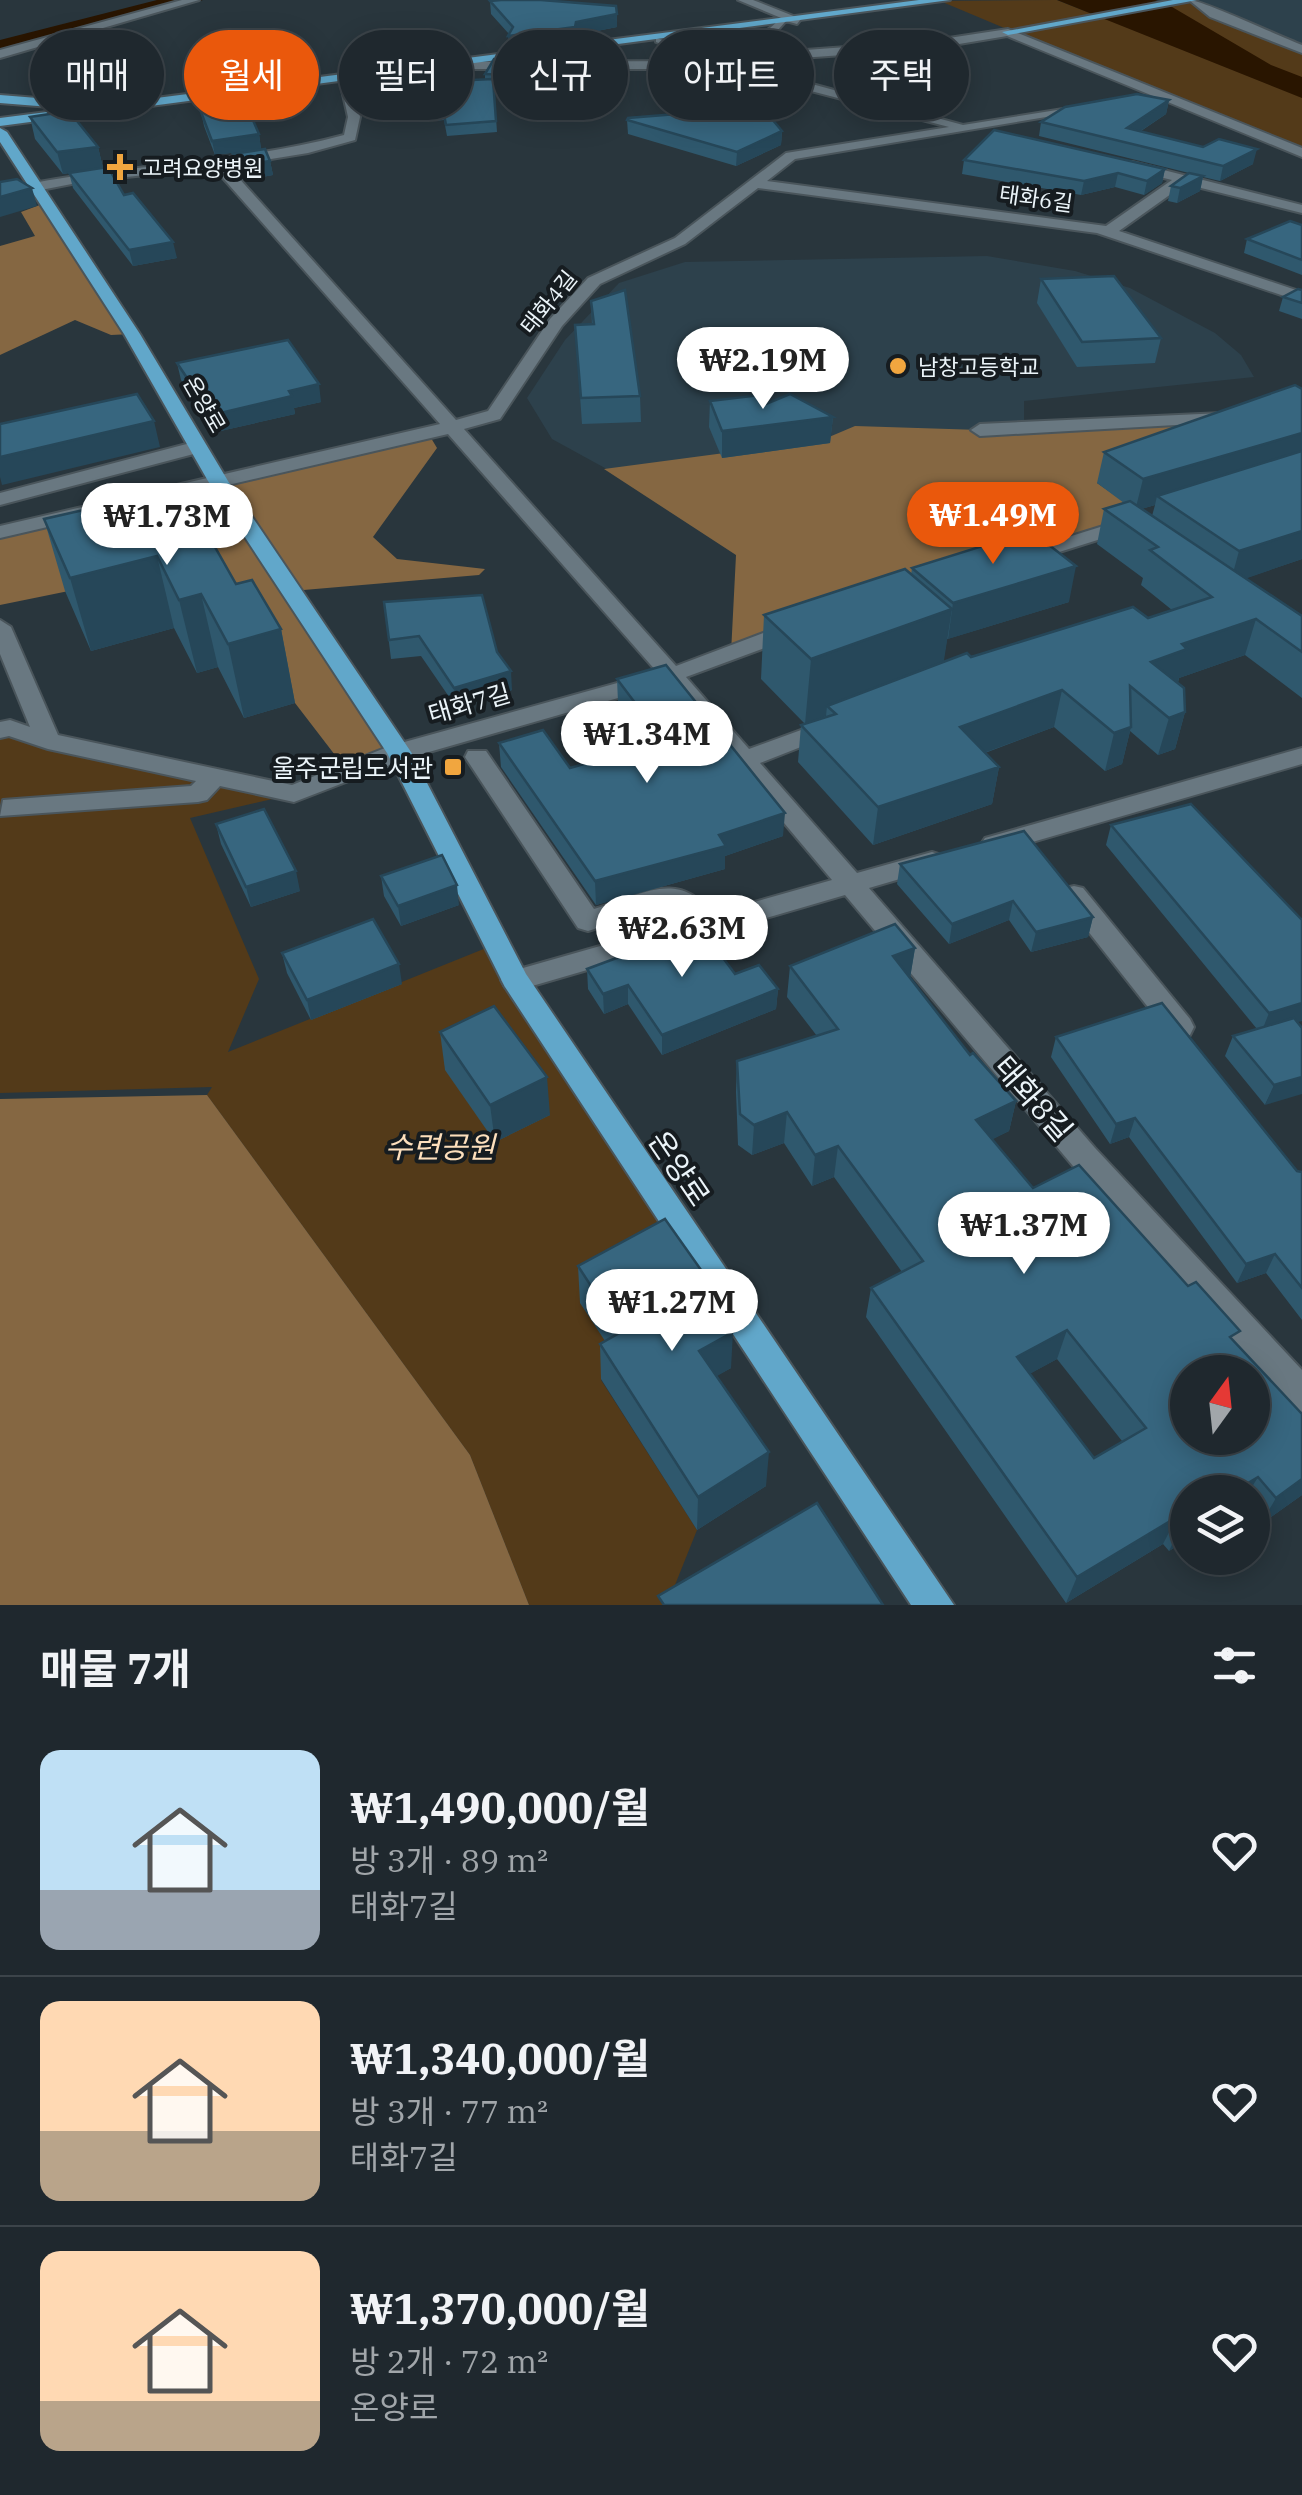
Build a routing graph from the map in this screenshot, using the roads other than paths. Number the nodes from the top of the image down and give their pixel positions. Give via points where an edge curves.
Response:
1 (194, 0) edge
2 (742, 0) edge
3 (942, 0) edge
4 (1193, 0) edge
5 (789, 22) junction
6 (732, 30) edge
7 (777, 30) edge
8 (1008, 32) junction
9 (648, 41) edge
10 (1302, 49) edge
11 (814, 53) edge
12 (0, 54) edge
13 (473, 61) edge
14 (648, 63) edge
15 (473, 65) edge
16 (339, 77) edge
17 (814, 85) edge
18 (814, 89) edge
19 (823, 91) junction
20 (1155, 96) junction
21 (0, 99) edge
22 (30, 100) edge
23 (164, 100) edge
24 (1137, 100) edge
25 (1101, 106) edge
26 (70, 120) edge
27 (70, 120) edge
28 (353, 120) edge
29 (975, 130) junction
30 (11, 136) edge
31 (1013, 138) edge
32 (1302, 154) edge
33 (215, 160) junction
34 (1108, 160) edge
35 (1183, 179) junction
36 (34, 184) junction
37 (756, 184) junction
38 (0, 194) edge
39 (1302, 209) edge
40 (1109, 232) junction
41 (1302, 298) edge
42 (1251, 413) edge
43 (448, 428) junction
44 (980, 430) dead end
45 (198, 447) junction
46 (218, 481) junction
47 (0, 499) edge
48 (1137, 527) edge
49 (0, 532) edge
50 (998, 565) edge
51 (814, 622) edge
52 (0, 627) edge
53 (672, 675) junction
54 (851, 719) edge
55 (0, 730) edge
56 (48, 741) junction
57 (398, 752) junction
58 (1302, 756) edge
59 (477, 757) dead end
60 (744, 760) junction
61 (214, 778) junction
62 (1175, 792) junction
63 (3, 808) dead end
64 (1200, 820) edge
65 (1026, 835) junction
66 (851, 884) junction
67 (705, 926) junction
68 (514, 980) junction
69 (1194, 1044) edge
70 (1302, 1395) edge
71 (934, 1605) edge

1 - 12 street
2 - 5 street
3 - 5 main road
4 - 8 main road
4 - 10 street via 1214,15
5 - 6 main road
5 - 7 street
8 - 11 street
8 - 20 street
9 - 13 main road
14 - 15 street
16 - 23 main road
17 - 19 street
18 - 19 street
19 - 29 street
20 - 24 street
20 - 32 street
21 - 22 main road
25 - 29 street, 태화4길
26 - 30 main road
27 - 30 main road
28 - 33 street via 350,137
29 - 31 street
29 - 37 street, 태화4길 via 791,156
30 - 36 main road, 온양로
33 - 36 street
33 - 43 street, 태화8길
34 - 35 street
35 - 39 street
35 - 40 street
36 - 38 street
36 - 45 main road, 온양로
37 - 40 street, 태화6길
37 - 43 street, 태화4길 via 680,242 594,280 494,415
40 - 41 street, 태화6길
42 - 44 street via 1200,422
43 - 46 street, 태화4길
43 - 53 street, 태화8길 via 482,458
45 - 46 main road, 온양로
45 - 47 street
46 - 49 street, 태화4길
46 - 57 main road, 온양로
48 - 50 street
51 - 53 street, 태화7길
52 - 56 street
53 - 57 street, 태화7길
53 - 60 street, 태화8길
54 - 60 street
55 - 56 street
56 - 61 street
57 - 61 street via 294,794
57 - 68 main road, 온양로
58 - 62 street
59 - 67 street via 588,921 673,895 689,902
60 - 66 street, 태화8길
61 - 63 street via 198,794
62 - 64 street
62 - 65 street
65 - 66 street
65 - 69 street
66 - 67 street
66 - 70 street, 태화8길 via 1084,1157
67 - 68 street
68 - 71 main road, 온양로

